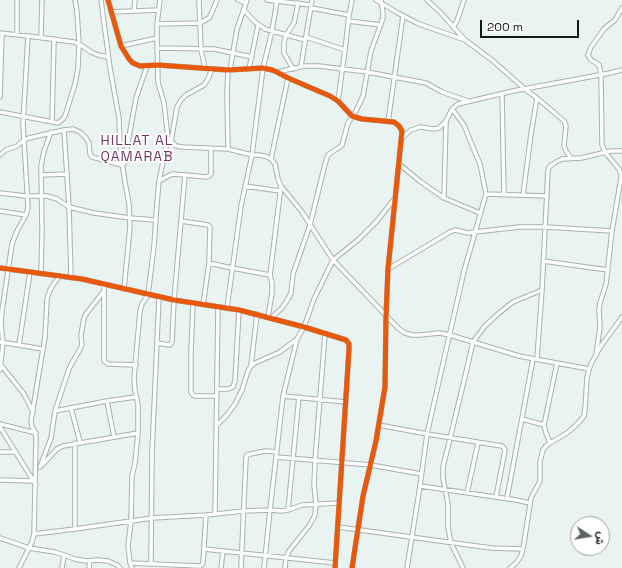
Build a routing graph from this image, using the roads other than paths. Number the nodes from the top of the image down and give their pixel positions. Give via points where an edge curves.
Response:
1 (17, 0) edge
2 (42, 0) edge
3 (75, 0) edge
4 (101, 0) edge
5 (108, 0) edge
6 (135, 0) edge
7 (160, 0) edge
8 (199, 0) edge
9 (217, 0) edge
10 (238, 0) edge
11 (266, 0) edge
12 (312, 0) edge
13 (352, 0) edge
14 (376, 0) edge
15 (427, 0) edge
16 (464, 0) edge
17 (247, 1) edge
18 (277, 1) edge
19 (286, 1) edge
20 (381, 2) edge
21 (298, 3) junction
22 (311, 7) junction
23 (622, 8) edge
24 (159, 10) junction
25 (244, 10) junction
26 (134, 11) junction
27 (111, 12) junction
28 (349, 15) junction
29 (403, 16) junction
30 (348, 21) junction
31 (200, 22) junction
32 (157, 24) junction
33 (258, 25) junction
34 (381, 25) junction
35 (453, 27) junction
36 (272, 31) junction
37 (1, 33) edge
38 (17, 34) junction
39 (286, 35) junction
40 (28, 36) junction
41 (41, 37) junction
42 (157, 38) junction
43 (54, 39) junction
44 (305, 39) junction
45 (465, 40) junction
46 (80, 44) junction
47 (121, 46) junction
48 (157, 48) junction
49 (201, 50) junction
50 (345, 50) junction
51 (233, 53) junction
52 (108, 57) junction
53 (252, 57) junction
54 (158, 65) junction
55 (147, 66) junction
56 (301, 66) junction
57 (205, 68) junction
58 (249, 68) junction
59 (263, 68) junction
60 (212, 69) junction
61 (293, 69) junction
62 (343, 69) junction
63 (229, 70) junction
64 (622, 70) edge
65 (277, 72) junction
66 (367, 72) junction
67 (601, 74) junction
68 (394, 77) junction
69 (288, 78) junction
70 (526, 90) junction
71 (502, 94) junction
72 (0, 97) edge
73 (537, 98) junction
74 (338, 101) junction
75 (469, 101) junction
76 (452, 109) junction
77 (0, 112) edge
78 (23, 116) junction
79 (352, 116) junction
80 (446, 121) junction
81 (52, 122) junction
82 (388, 122) junction
83 (64, 130) junction
84 (51, 132) junction
85 (168, 138) junction
86 (402, 138) junction
87 (24, 140) junction
88 (171, 142) junction
89 (211, 148) junction
90 (228, 149) junction
91 (622, 151) edge
92 (605, 152) junction
93 (0, 155) edge
94 (252, 155) junction
95 (571, 158) junction
96 (271, 159) junction
97 (399, 164) junction
98 (123, 167) junction
99 (67, 174) junction
100 (41, 175) junction
101 (185, 175) junction
102 (159, 181) junction
103 (245, 186) junction
104 (281, 186) junction
105 (280, 191) junction
106 (0, 193) edge
107 (620, 193) edge
108 (486, 194) junction
109 (504, 195) junction
110 (523, 195) junction
111 (26, 196) junction
112 (41, 196) junction
113 (547, 196) junction
114 (396, 197) junction
115 (444, 198) junction
116 (70, 207) junction
117 (0, 211) edge
118 (480, 213) junction
119 (26, 215) junction
120 (130, 218) junction
121 (155, 220) junction
122 (181, 221) junction
123 (310, 225) junction
124 (545, 227) junction
125 (612, 231) junction
126 (475, 232) junction
127 (333, 260) junction
128 (543, 261) junction
129 (209, 263) junction
130 (0, 268) edge
131 (232, 268) junction
132 (8, 269) junction
133 (388, 269) junction
134 (608, 270) junction
135 (30, 272) junction
136 (41, 274) junction
137 (270, 275) junction
138 (60, 276) junction
139 (71, 277) junction
140 (104, 285) junction
141 (124, 289) junction
142 (542, 290) junction
143 (104, 291) junction
144 (148, 295) junction
145 (160, 297) junction
146 (174, 300) junction
147 (193, 304) junction
148 (203, 305) junction
149 (218, 307) junction
150 (227, 308) junction
151 (239, 310) junction
152 (257, 314) junction
153 (386, 315) junction
154 (1, 317) edge
155 (622, 317) edge
156 (269, 318) junction
157 (304, 327) junction
158 (325, 334) junction
159 (450, 335) junction
160 (297, 339) junction
161 (473, 342) junction
162 (1, 343) edge
163 (157, 343) junction
164 (19, 345) junction
165 (43, 349) junction
166 (596, 355) junction
167 (535, 359) junction
168 (557, 363) junction
169 (1, 365) edge
170 (136, 365) junction
171 (251, 366) junction
172 (589, 369) junction
173 (0, 370) edge
174 (217, 389) junction
175 (216, 396) junction
176 (283, 396) junction
177 (299, 397) junction
178 (136, 398) junction
179 (320, 399) junction
180 (107, 401) junction
181 (346, 402) junction
182 (71, 408) junction
183 (55, 410) junction
184 (33, 412) junction
185 (522, 419) junction
186 (0, 424) edge
187 (379, 425) junction
188 (544, 425) junction
189 (216, 426) junction
190 (0, 427) edge
191 (138, 433) junction
192 (36, 434) junction
193 (427, 434) junction
194 (114, 437) junction
195 (450, 438) junction
196 (80, 442) junction
197 (478, 442) junction
198 (75, 443) junction
199 (550, 443) junction
200 (0, 452) edge
201 (16, 452) junction
202 (277, 452) junction
203 (276, 457) junction
204 (293, 459) junction
205 (315, 461) junction
206 (342, 463) junction
207 (371, 465) junction
208 (40, 467) junction
209 (36, 472) junction
210 (421, 474) junction
211 (0, 480) edge
212 (34, 483) junction
213 (420, 486) junction
214 (446, 490) junction
215 (467, 493) junction
216 (496, 497) junction
217 (507, 498) junction
218 (339, 503) junction
219 (530, 503) junction
220 (316, 504) junction
221 (270, 510) junction
222 (288, 510) junction
223 (244, 511) junction
224 (215, 514) junction
225 (206, 515) junction
226 (152, 518) junction
227 (131, 521) junction
228 (338, 527) junction
229 (74, 529) junction
230 (358, 529) junction
231 (34, 534) junction
232 (411, 537) junction
233 (0, 538) edge
234 (450, 542) junction
235 (29, 548) junction
236 (204, 549) junction
237 (523, 549) junction
238 (223, 551) junction
239 (242, 553) junction
240 (64, 555) junction
241 (266, 556) junction
242 (286, 558) junction
243 (90, 561) junction
244 (130, 562) junction
245 (335, 563) junction
246 (151, 564) junction
247 (19, 568) edge
248 (62, 568) edge
249 (89, 568) edge
250 (120, 568) edge
251 (132, 568) edge
252 (221, 568) edge
253 (241, 568) edge
254 (264, 568) edge
255 (285, 568) edge
256 (335, 568) edge
257 (352, 568) edge
258 (407, 568) edge
259 (463, 568) edge
260 (510, 568) edge

1 - 38 street
2 - 41 street
3 - 46 street
4 - 52 street
5 - 27 street
6 - 26 street
7 - 24 street
8 - 31 street
9 - 31 street via 208,18
10 - 17 street
11 - 18 street
12 - 22 street
13 - 28 street
14 - 20 street
15 - 35 street
16 - 35 street
17 - 25 street
18 - 19 street
18 - 36 street
19 - 21 street
20 - 29 street
20 - 34 street
21 - 22 street
21 - 39 street via 294,23
22 - 28 street
22 - 44 street
23 - 67 street via 615,20 598,36 588,55 598,65
24 - 26 street
24 - 32 street
25 - 33 street
25 - 51 street via 237,29
26 - 27 street
27 - 47 street
28 - 30 street
29 - 45 street via 428,28
29 - 68 street
30 - 34 street
30 - 50 street
31 - 32 street
31 - 49 street
32 - 42 street
33 - 36 street
33 - 53 street
34 - 66 street
35 - 45 street
36 - 39 street
36 - 59 street
37 - 38 street
37 - 72 street
38 - 40 street
39 - 44 street
39 - 61 street via 284,53
40 - 41 street
40 - 78 street
41 - 43 street
42 - 47 street
42 - 48 street
43 - 46 street
43 - 81 street
44 - 50 street
44 - 56 street
45 - 70 street
46 - 52 street via 98,55
46 - 81 street via 77,76 65,116 61,122
47 - 55 street via 133,63
48 - 49 street
48 - 54 street
49 - 51 street via 214,49
49 - 57 street
50 - 62 street
51 - 53 street
51 - 63 street
52 - 98 street via 119,118
53 - 58 street
54 - 55 street
54 - 57 street
54 - 85 street via 158,82 164,103
55 - 98 street via 136,98
56 - 61 street
56 - 62 street
57 - 60 street
58 - 59 street
58 - 63 street
59 - 65 street
59 - 94 street
60 - 63 street
60 - 88 street via 204,84 186,95 177,107
61 - 65 street
62 - 66 street
62 - 74 street
63 - 90 street
64 - 67 street
65 - 69 street
66 - 68 street
66 - 79 street via 363,96
67 - 70 street
67 - 92 street via 601,142
68 - 75 street via 426,83 442,92
68 - 82 street
69 - 74 street
69 - 96 street
70 - 71 street
70 - 73 street
71 - 75 street
71 - 109 street
73 - 95 street via 564,121 564,146
73 - 110 street
74 - 79 street
75 - 76 street
76 - 80 street
76 - 108 street via 464,125 480,164
77 - 78 street
78 - 81 street
78 - 87 street
79 - 82 street
79 - 123 street via 342,145 328,155
80 - 86 street via 439,128 420,127 411,130
80 - 115 street
82 - 86 street via 400,126
83 - 84 street
83 - 98 street via 73,129 86,138 92,157
83 - 99 street
84 - 87 street
84 - 100 street via 44,151
85 - 88 street
85 - 102 street
86 - 97 street
87 - 93 street
87 - 111 street
88 - 89 street via 182,147
89 - 90 street
89 - 101 street via 211,174 206,177
90 - 94 street
91 - 92 street
92 - 95 street
92 - 107 street via 621,174
94 - 96 street
94 - 103 street
95 - 113 street via 562,159 549,167
96 - 104 street
97 - 114 street
97 - 115 street
98 - 120 street
99 - 100 street
99 - 116 street
100 - 112 street
101 - 102 street via 172,174
101 - 122 street
102 - 121 street
103 - 105 street
103 - 131 street
104 - 105 street
104 - 123 street
105 - 137 street
106 - 111 street
107 - 125 street
108 - 109 street
108 - 118 street
109 - 110 street
110 - 113 street
111 - 112 street
111 - 119 street
112 - 116 street via 52,197
112 - 136 street
113 - 124 street
114 - 127 street via 358,240
114 - 133 street
115 - 118 street
116 - 120 street
116 - 139 street
117 - 119 street
118 - 126 street
119 - 132 street via 14,238
120 - 121 street
120 - 141 street
121 - 144 street
122 - 129 street via 210,227
122 - 146 street
123 - 127 street
123 - 156 street via 293,274 288,299 282,308
124 - 125 street
124 - 126 street
124 - 128 street
125 - 134 street
126 - 133 street via 450,232
126 - 159 street
127 - 153 street
127 - 157 street via 314,298
128 - 134 street
128 - 142 street
129 - 131 street
129 - 148 street
130 - 132 street
131 - 137 street
131 - 150 street
132 - 135 street
132 - 154 street
133 - 153 street
134 - 166 street via 599,309 600,327
135 - 136 street
135 - 164 street
136 - 138 street
137 - 156 street via 272,293
138 - 139 street
138 - 165 street via 47,299
139 - 140 street
140 - 141 street
140 - 143 street
141 - 144 street
142 - 161 street via 513,302 485,326
142 - 167 street
143 - 170 street via 104,361 108,364
143 - 183 street via 84,318 82,346 69,369
144 - 145 street
144 - 170 street via 140,311
145 - 146 street
145 - 163 street
146 - 147 street
146 - 163 street via 172,342 170,345
147 - 148 street
147 - 175 street via 191,392 195,396
148 - 149 street
149 - 150 street
149 - 174 street
150 - 151 street
151 - 152 street
151 - 174 street via 235,381 233,387
152 - 156 street
152 - 171 street
153 - 159 street via 398,329 412,335
153 - 187 street via 385,387
154 - 162 street
155 - 166 street
156 - 157 street
157 - 158 street
157 - 160 street
158 - 179 street
158 - 181 street via 346,340 349,344
159 - 161 street
159 - 193 street
160 - 171 street via 280,352
160 - 176 street
161 - 167 street
161 - 195 street
162 - 164 street
162 - 169 street
163 - 226 street
164 - 165 street
165 - 184 street
166 - 172 street
167 - 168 street
167 - 185 street
168 - 172 street
168 - 188 street
169 - 173 street
169 - 184 street via 24,394
170 - 178 street
171 - 189 street via 236,404
172 - 199 street via 584,416 567,433
174 - 175 street
175 - 189 street
176 - 177 street
176 - 202 street
177 - 179 street
177 - 204 street
178 - 180 street
178 - 191 street
179 - 181 street
179 - 205 street
180 - 182 street
180 - 194 street
181 - 206 street
182 - 183 street
182 - 196 street
183 - 208 street via 51,438
184 - 192 street via 31,421
185 - 188 street
185 - 217 street
186 - 192 street
187 - 193 street
187 - 207 street
188 - 199 street
189 - 224 street
190 - 201 street
191 - 194 street
191 - 227 street via 132,476
192 - 209 street
193 - 195 street
193 - 210 street
194 - 196 street
195 - 197 street
195 - 214 street via 443,466
196 - 198 street
197 - 215 street
197 - 216 street via 502,446 505,450
198 - 208 street via 57,449
198 - 229 street
199 - 219 street via 541,456 540,480
200 - 201 street
201 - 212 street
202 - 203 street
202 - 223 street via 266,451 247,455
203 - 204 street
203 - 221 street
204 - 205 street
204 - 222 street
205 - 206 street
205 - 220 street
206 - 207 street
206 - 218 street
207 - 210 street
207 - 230 street
208 - 209 street
209 - 212 street
210 - 213 street
211 - 212 street
212 - 231 street
213 - 214 street
213 - 232 street
214 - 215 street
214 - 234 street
215 - 216 street
216 - 217 street
217 - 219 street
218 - 220 street
218 - 228 street
219 - 237 street
220 - 222 street
220 - 242 street via 315,515 309,526
221 - 222 street
221 - 223 street
221 - 241 street
223 - 224 street
223 - 239 street
224 - 225 street
225 - 226 street
225 - 236 street
226 - 227 street
226 - 246 street
227 - 229 street
227 - 244 street via 128,546
228 - 230 street
228 - 245 street
229 - 231 street
230 - 232 street
230 - 257 street
231 - 235 street
232 - 234 street
232 - 258 street
233 - 235 street
234 - 237 street via 490,548
234 - 259 street
235 - 240 street
235 - 247 street
236 - 238 street
236 - 246 street via 204,563 200,566
237 - 260 street via 518,560
238 - 239 street
238 - 252 street
239 - 241 street
239 - 253 street
240 - 243 street
240 - 248 street
241 - 242 street
241 - 254 street
242 - 245 street
242 - 255 street
243 - 249 street
243 - 250 street via 108,561
244 - 246 street
244 - 251 street
245 - 256 street

